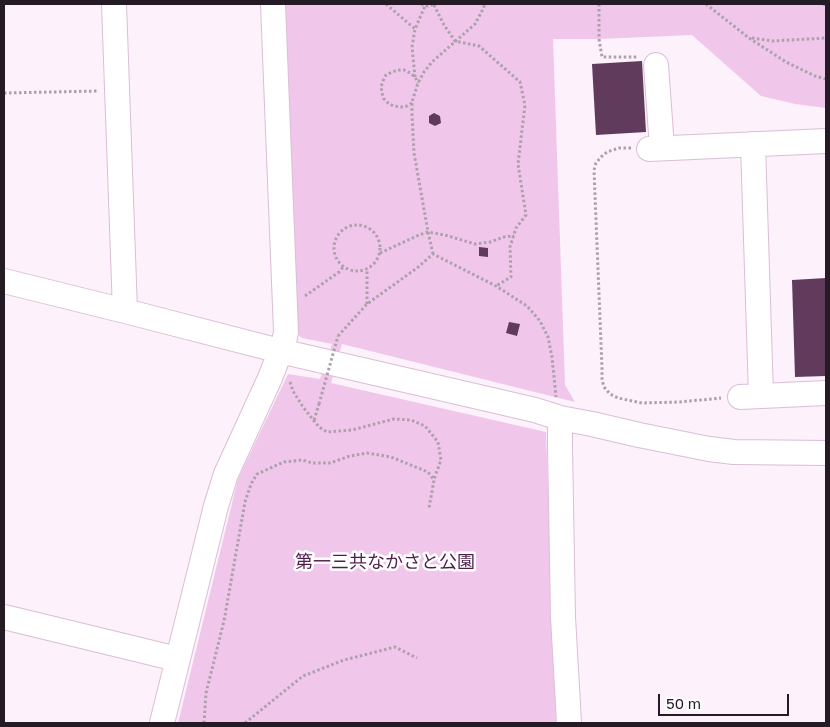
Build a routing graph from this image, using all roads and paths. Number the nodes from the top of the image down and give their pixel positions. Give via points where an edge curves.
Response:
1 (114, 4) edge
2 (273, 4) edge
3 (386, 4) edge
4 (435, 4) edge
5 (485, 4) edge
6 (599, 4) edge
7 (706, 4) edge
8 (423, 5) edge
9 (415, 29) junction
10 (749, 38) junction
11 (826, 38) edge
12 (455, 41) junction
13 (656, 65) joint
14 (415, 77) junction
15 (826, 79) edge
16 (418, 83) junction
17 (118, 91) junction
18 (4, 93) edge
19 (412, 102) junction
20 (826, 141) edge
21 (753, 144) junction
22 (655, 148) junction
23 (428, 232) junction
24 (514, 236) junction
25 (380, 253) junction
26 (433, 254) junction
27 (344, 266) junction
28 (368, 269) junction
29 (4, 281) edge
30 (496, 286) junction
31 (284, 298) junction
32 (367, 304) junction
33 (125, 311) junction
34 (280, 352) junction
35 (288, 374) dead end
36 (826, 393) edge
37 (751, 396) junction
38 (560, 418) junction
39 (314, 420) junction
40 (826, 453) edge
41 (434, 480) junction
42 (429, 508) dead end
43 (4, 617) edge
44 (418, 658) dead end
45 (177, 659) junction
46 (162, 723) edge
47 (204, 723) edge
48 (245, 723) edge
49 (569, 723) edge

1 - 17 street
2 - 31 street
3 - 9 path
4 - 8 path
4 - 12 path
5 - 12 path via 475,24
6 - 13 path via 602,57 655,56
7 - 10 path
8 - 9 path
9 - 14 path via 412,47
10 - 11 path via 773,41
10 - 15 path via 786,62
12 - 16 path via 432,62
12 - 24 path via 479,46 520,82 525,105 518,164 526,215
13 - 22 street
14 - 16 path
14 - 19 path via 398,70 386,75 381,87 388,104 401,107
16 - 19 path
17 - 18 path
17 - 33 street
19 - 23 path via 414,153
20 - 21 street
21 - 22 street
21 - 37 street
22 - 37 path via 619,148 607,152 594,170 604,387 618,398 642,402
23 - 24 path via 475,244
23 - 25 path
23 - 26 path
24 - 30 path via 510,247 511,277
25 - 27 path via 378,238 373,232 359,225 351,226 338,235 335,242 336,258
25 - 28 path
26 - 30 path
26 - 32 path
27 - 28 path via 353,271
27 - 31 path via 302,299
28 - 32 path
29 - 33 street
30 - 38 path via 527,306 548,337
31 - 34 street via 286,332
32 - 39 path, bridge via 338,336
33 - 34 street
34 - 38 street
34 - 45 street via 226,474
35 - 39 path via 302,407
36 - 37 street
38 - 40 street via 717,450
38 - 49 street via 563,617
39 - 41 path via 327,432 394,420 411,420 425,426 438,442 441,460
41 - 42 path
41 - 47 path via 428,472 390,457 367,453 330,463 284,462 257,474 245,502 224,621 206,693
43 - 45 street
44 - 48 path via 395,646 344,660 303,676
45 - 46 street

